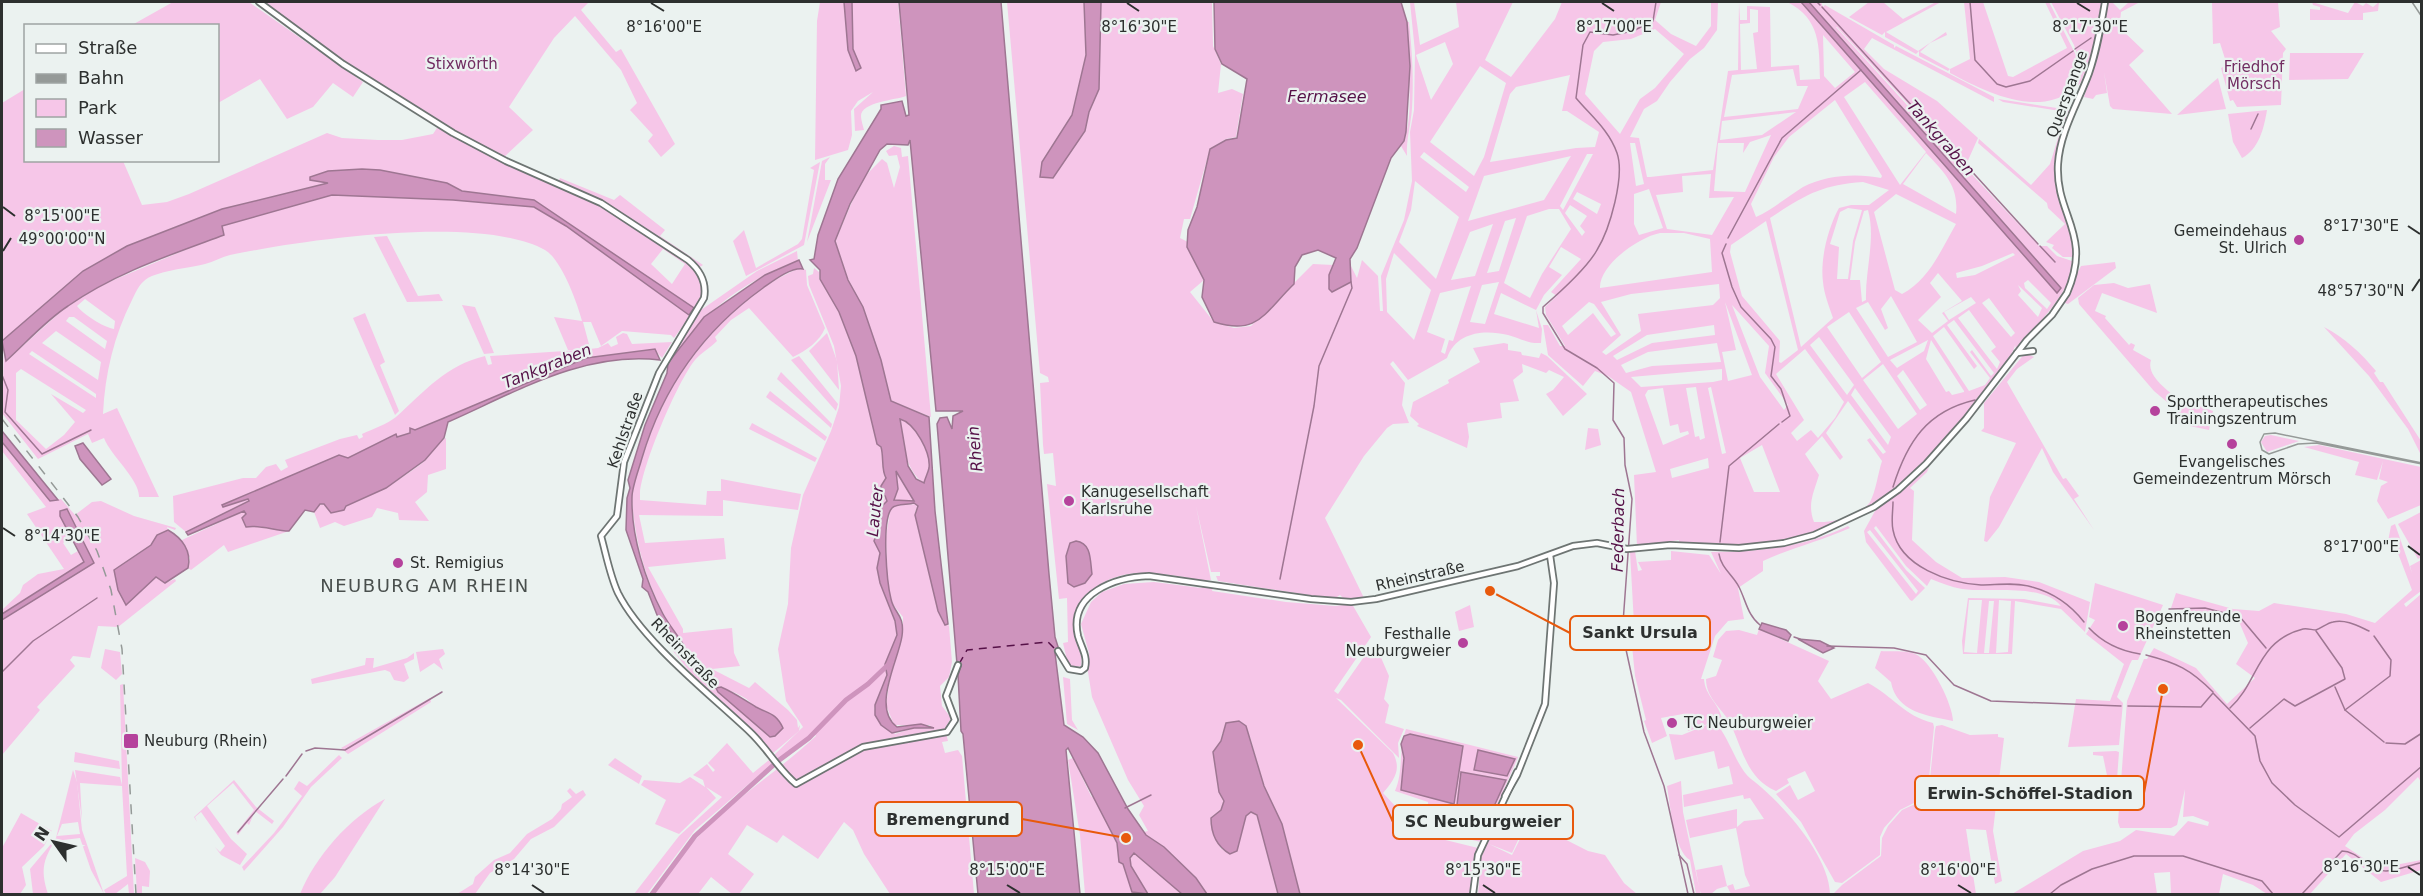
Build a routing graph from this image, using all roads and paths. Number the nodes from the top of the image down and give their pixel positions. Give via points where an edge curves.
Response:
1 (259, 2) edge
2 (2105, 2) edge
3 (2077, 259) joint
4 (2033, 351) dead end
5 (2017, 353) junction
6 (601, 534) joint
7 (1551, 555) junction
8 (1058, 651) dead end
9 (958, 665) dead end
10 (1473, 894) edge

1 - 6 main road, Kehlstraße via 343,64 447,130 601,202 693,264 704,281 704,298 663,364 624,462 617,516
2 - 3 main road, Querspange via 2097,50 2059,152 2058,180 2074,230
3 - 5 main road, Rheinstraße via 2065,291
4 - 5 main road
5 - 7 main road, Rheinstraße via 1931,459 1893,494 1852,519 1814,535 1769,546 1670,545 1628,549 1597,543 1572,546
6 - 9 main road, Rheinstraße via 616,589 642,627 752,734 796,784 863,747 947,732 956,720 946,696
7 - 8 main road, Rheinstraße via 1518,566 1358,601 1311,599 1149,576 1114,580 1091,595 1080,614 1078,635 1085,668 1069,669
7 - 10 main road via 1554,583 1545,704 1481,846

